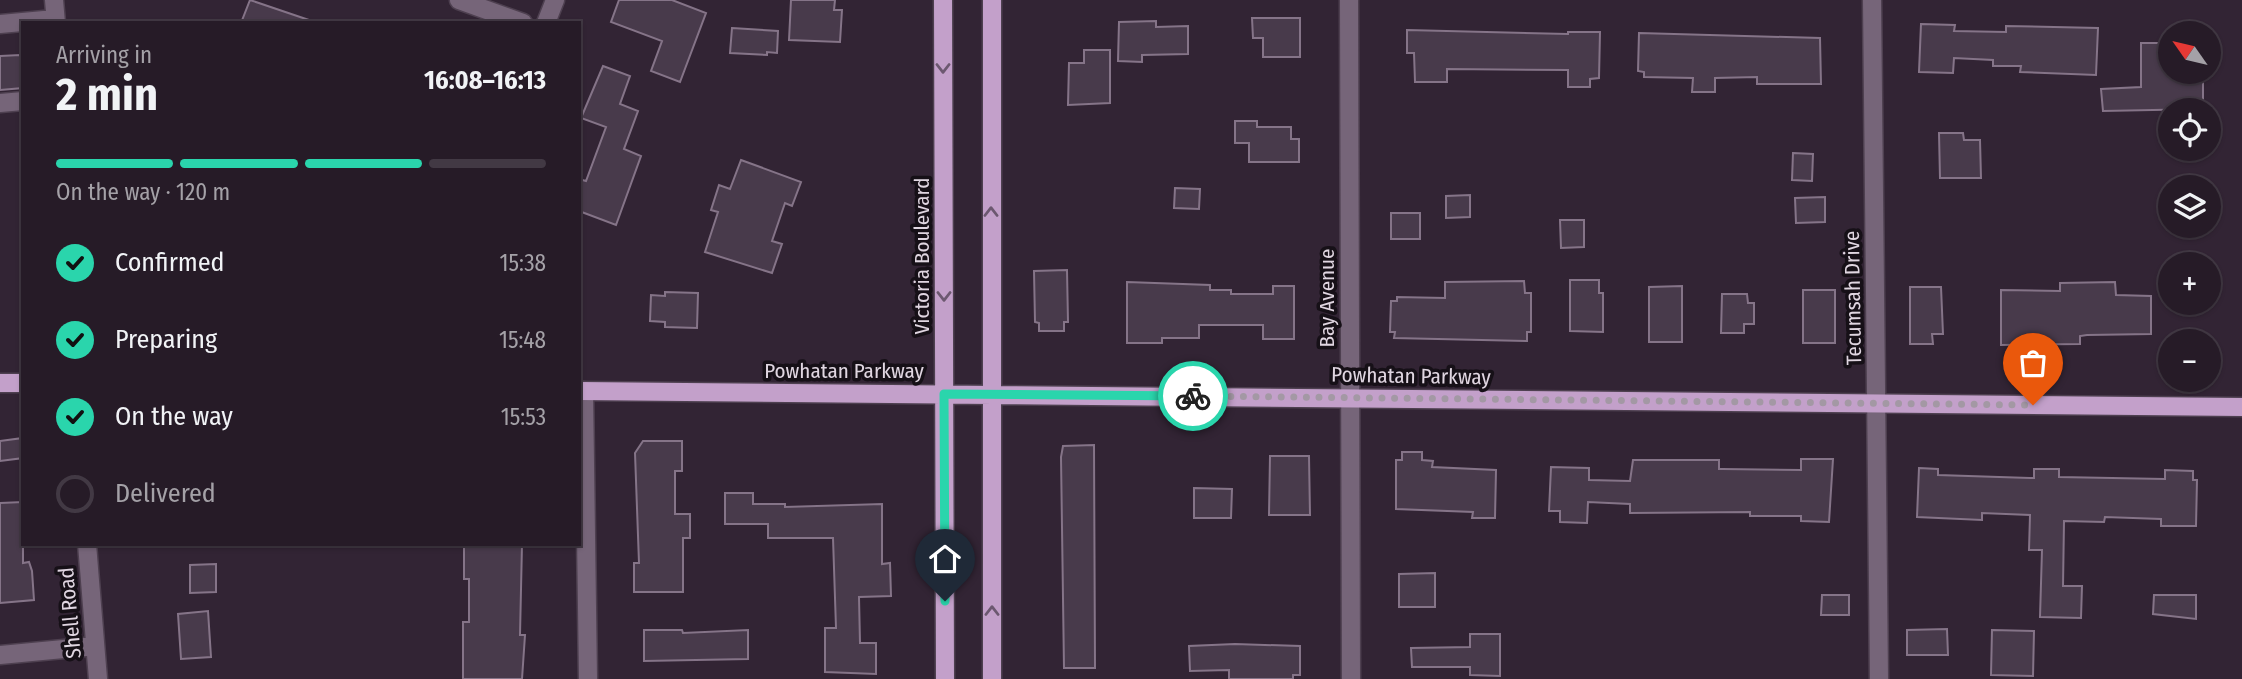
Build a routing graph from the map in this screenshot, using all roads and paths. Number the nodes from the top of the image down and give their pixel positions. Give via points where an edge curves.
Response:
1 (54, 0) edge
2 (459, 0) edge
3 (555, 0) edge
4 (943, 0) edge
5 (992, 0) edge
6 (1349, 0) edge
7 (1872, 0) edge
8 (55, 21) edge
9 (517, 21) edge
10 (547, 21) edge
11 (21, 23) edge
12 (0, 24) edge
13 (21, 101) edge
14 (0, 103) edge
15 (0, 383) edge
16 (21, 383) edge
17 (582, 391) edge
18 (944, 394) junction
19 (991, 394) junction
20 (1350, 398) junction
21 (1877, 404) junction
22 (2242, 407) edge
23 (87, 546) edge
24 (95, 646) junction
25 (0, 654) edge
26 (98, 679) edge
27 (588, 679) edge
28 (945, 679) edge
29 (992, 679) edge
30 (1351, 679) edge
31 (1879, 679) edge

1 - 8 street
2 - 9 street
3 - 10 street
4 -> 18 main road, Victoria Boulevard
19 -> 5 main road
6 - 20 street, Bay Avenue
7 - 21 street, Tecumsah Drive
11 - 12 street
13 - 14 street
15 - 16 main road
17 - 18 main road, Powhatan Parkway
17 - 27 street
18 - 19 main road, Powhatan Parkway
18 - 28 main road, Victoria Boulevard
19 - 20 main road, Powhatan Parkway
29 -> 19 main road
20 - 21 main road, Powhatan Parkway
20 - 30 street, Bay Avenue
21 - 22 main road, Powhatan Parkway
21 - 31 street, Tecumsah Drive
23 - 24 street, Shell Road
24 - 25 street
24 - 26 street, Shell Road

